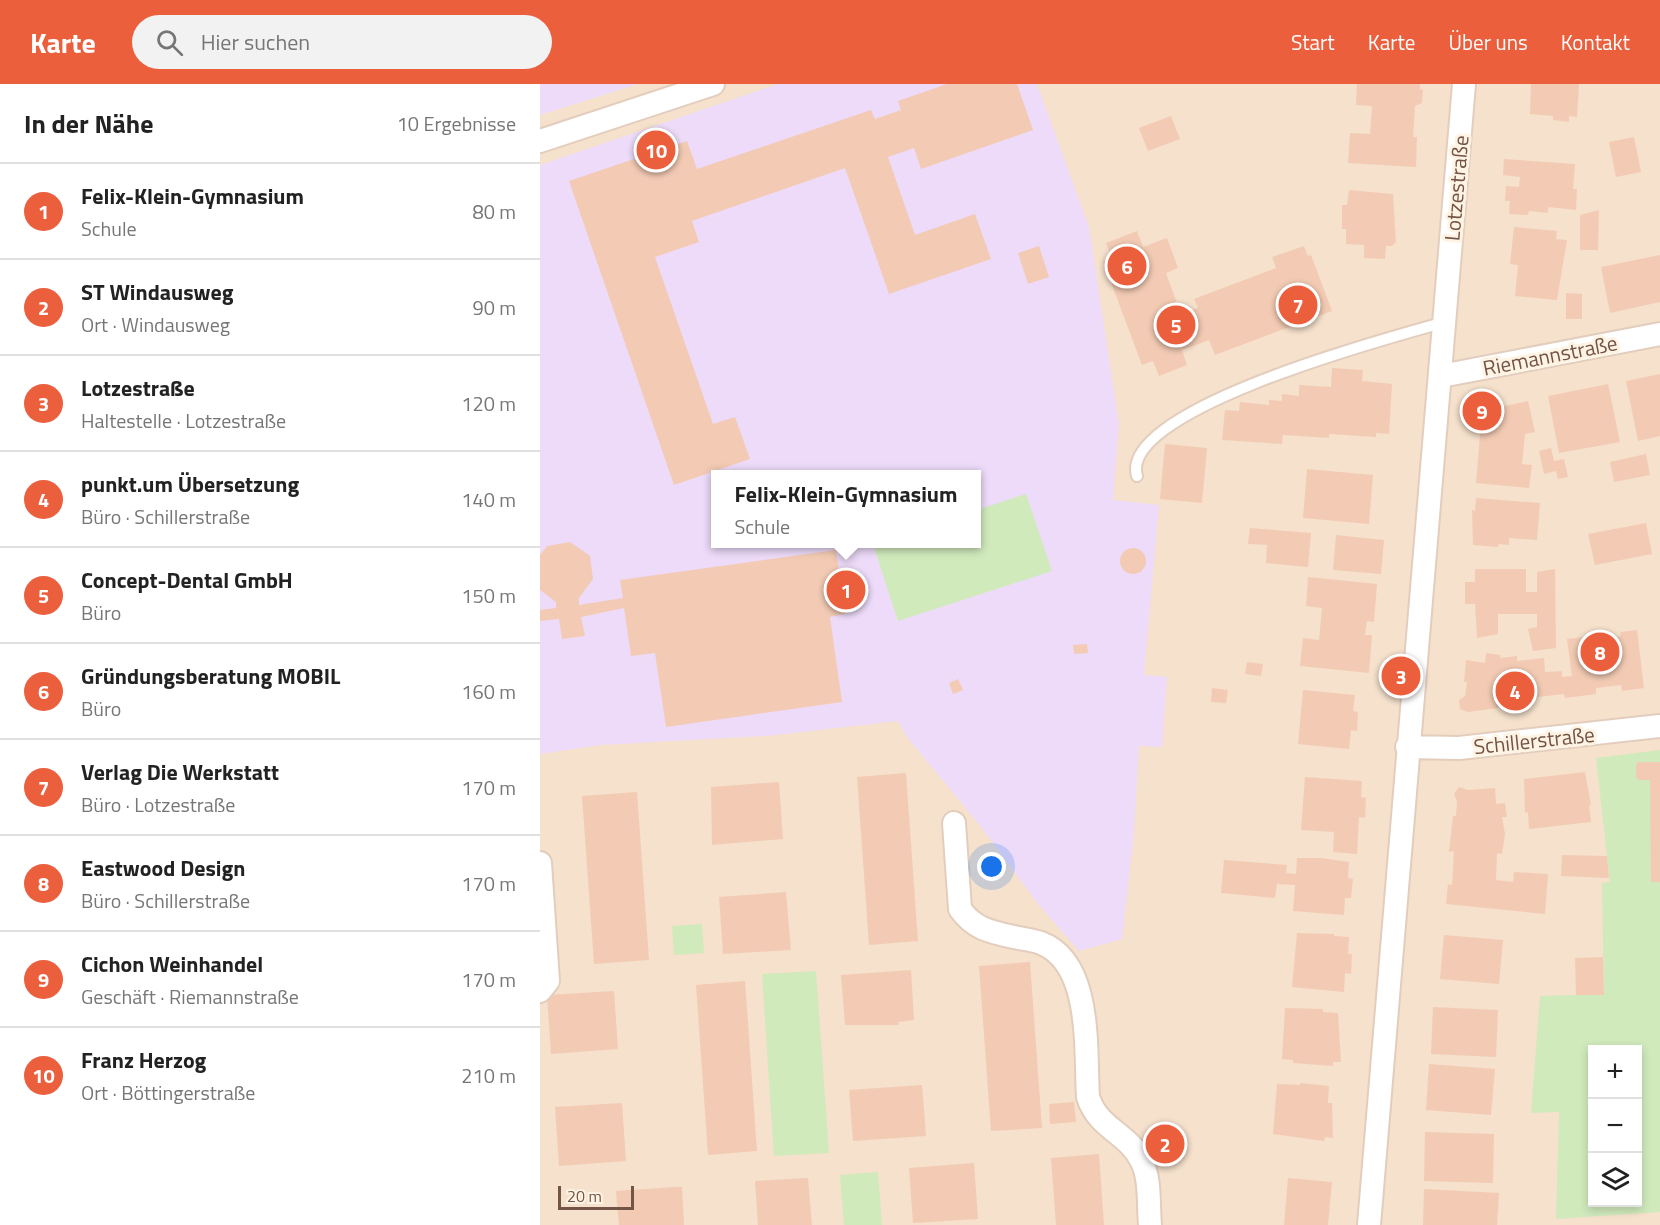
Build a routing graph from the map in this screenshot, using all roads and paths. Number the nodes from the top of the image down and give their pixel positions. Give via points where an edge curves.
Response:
1 (713, 84) edge
2 (1464, 84) edge
3 (540, 141) edge
4 (1445, 322) junction
5 (1660, 334) edge
6 (1441, 376) junction
7 (1137, 476) dead end
8 (1660, 726) edge
9 (1407, 747) junction
10 (954, 823) dead end
11 (540, 863) edge
12 (540, 991) edge
13 (1149, 1225) edge
14 (1369, 1225) edge

1 - 3 street
2 - 4 street, Lotzestraße
4 - 6 street, Lotzestraße
4 - 7 lane via 1339,352 1191,410 1140,453 1134,466
5 - 6 street, Riemannstraße
6 - 9 street, Lotzestraße
8 - 9 street, Schillerstraße via 1459,748
9 - 14 street, Lotzestraße
10 - 13 street via 960,909 968,920 981,929 1042,944 1058,954 1075,975 1081,995 1088,1097 1093,1112 1140,1158 1146,1169
11 - 12 street via 548,981

